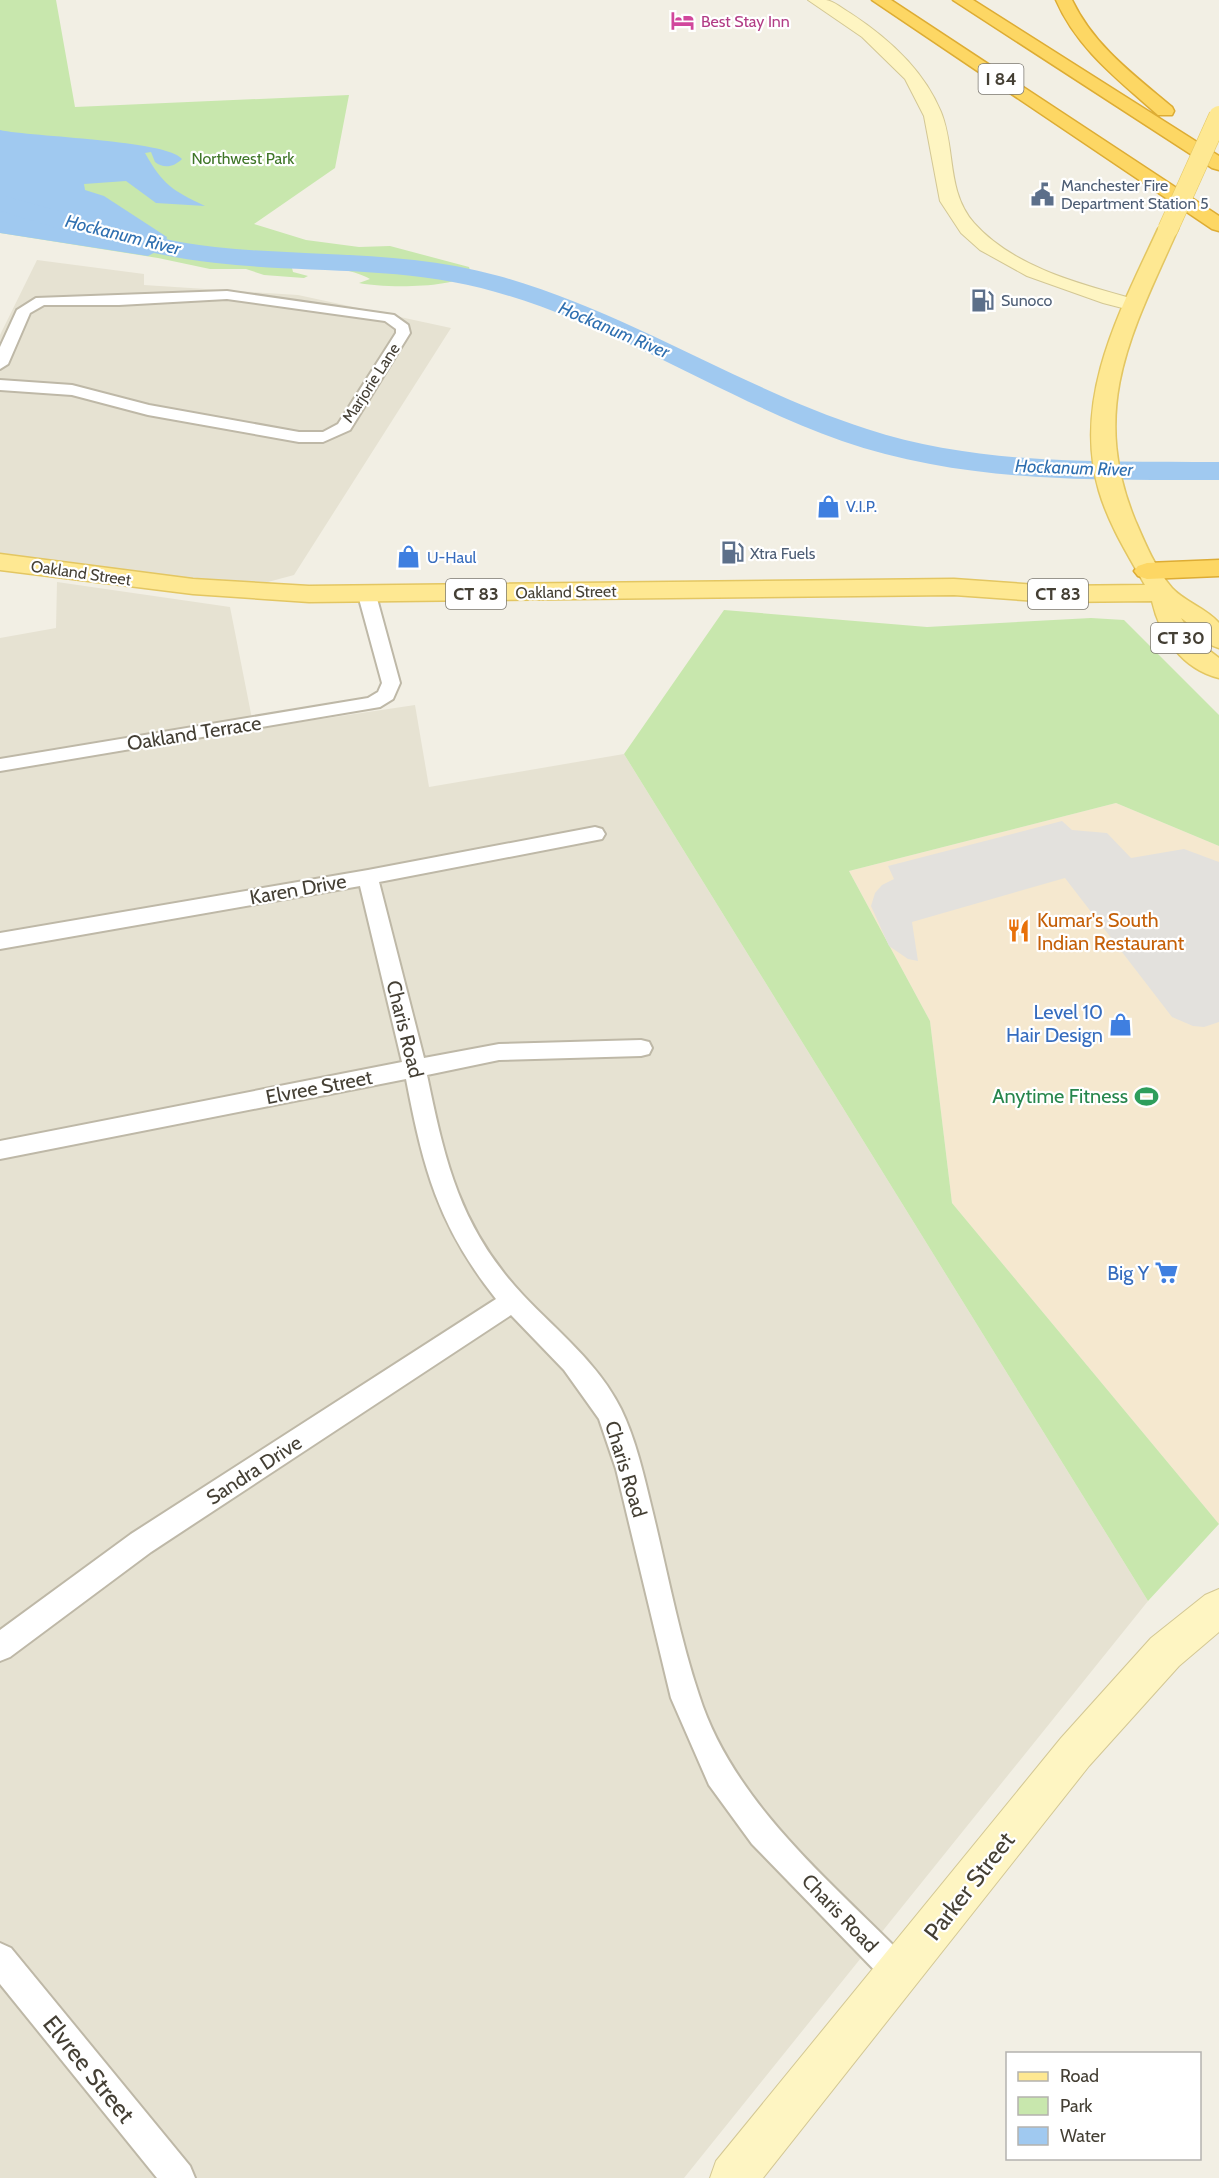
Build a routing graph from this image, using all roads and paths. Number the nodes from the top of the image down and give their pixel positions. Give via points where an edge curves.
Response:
1 (816, 0) edge
2 (880, 0) edge
3 (906, 0) edge
4 (961, 0) edge
5 (987, 0) edge
6 (1064, 0) edge
7 (1168, 114) junction
8 (1219, 116) edge
9 (1219, 146) edge
10 (1120, 159) junction
11 (1219, 164) edge
12 (1219, 205) edge
13 (1219, 225) edge
14 (1219, 242) edge
15 (1134, 305) junction
16 (0, 364) edge
17 (0, 385) edge
18 (0, 562) edge
19 (1219, 568) edge
20 (1147, 571) junction
21 (954, 587) junction
22 (1219, 591) edge
23 (1162, 593) junction
24 (368, 595) junction
25 (1219, 640) edge
26 (1219, 670) edge
27 (0, 765) edge
28 (596, 834) dead end
29 (368, 878) junction
30 (0, 941) edge
31 (641, 1048) dead end
32 (415, 1068) junction
33 (0, 1150) edge
34 (513, 1301) junction
35 (1219, 1608) edge
36 (0, 1647) edge
37 (0, 1959) edge
38 (899, 1973) junction
39 (178, 2178) edge
40 (733, 2178) edge

1 - 15 street via 870,35 912,78 931,111 953,209 976,234 1034,273 1069,288
2 - 10 highway, I 84
3 - 12 highway
4 - 11 highway
5 - 7 highway
6 - 7 highway via 1073,19 1094,45
7 - 9 highway
8 - 15 main road, CT 30, bridge
10 - 13 highway, I 84
10 - 14 highway via 1173,208
15 - 20 main road, CT 30 via 1104,388 1102,447 1112,495
16 - 17 street, Marjorie Lane via 24,310 49,300 242,296 384,317 404,328 344,427 320,438 148,410 72,390
18 - 24 main road, Oakland Street / CT 83 via 243,592
19 - 20 highway
20 - 21 main road, Oakland Street / CT 83 via 1036,574
20 - 23 main road, CT 30
21 - 23 main road, Oakland Street / CT 83 via 1052,594
21 - 24 main road, Oakland Street / CT 83
22 - 23 highway
23 - 25 main road, CT 30 via 1202,620
23 - 26 main road, CT 30 via 1171,626 1194,654
24 - 27 street, Oakland Terrace via 391,683 386,696 373,703
28 - 29 street, Karen Drive
29 - 30 street, Karen Drive
29 - 32 street, Charis Road
31 - 32 street, Elvree Street via 499,1052
32 - 33 street, Elvree Street
32 - 34 street, Charis Road via 430,1143 451,1209 477,1257
34 - 36 street, Sandra Drive via 141,1544
34 - 38 street, Charis Road via 573,1362 610,1414 629,1469 686,1698 719,1775 763,1833
35 - 38 street, Parker Street via 1165,1652 1075,1752
37 - 39 street, Elvree Street
38 - 40 street, Parker Street

